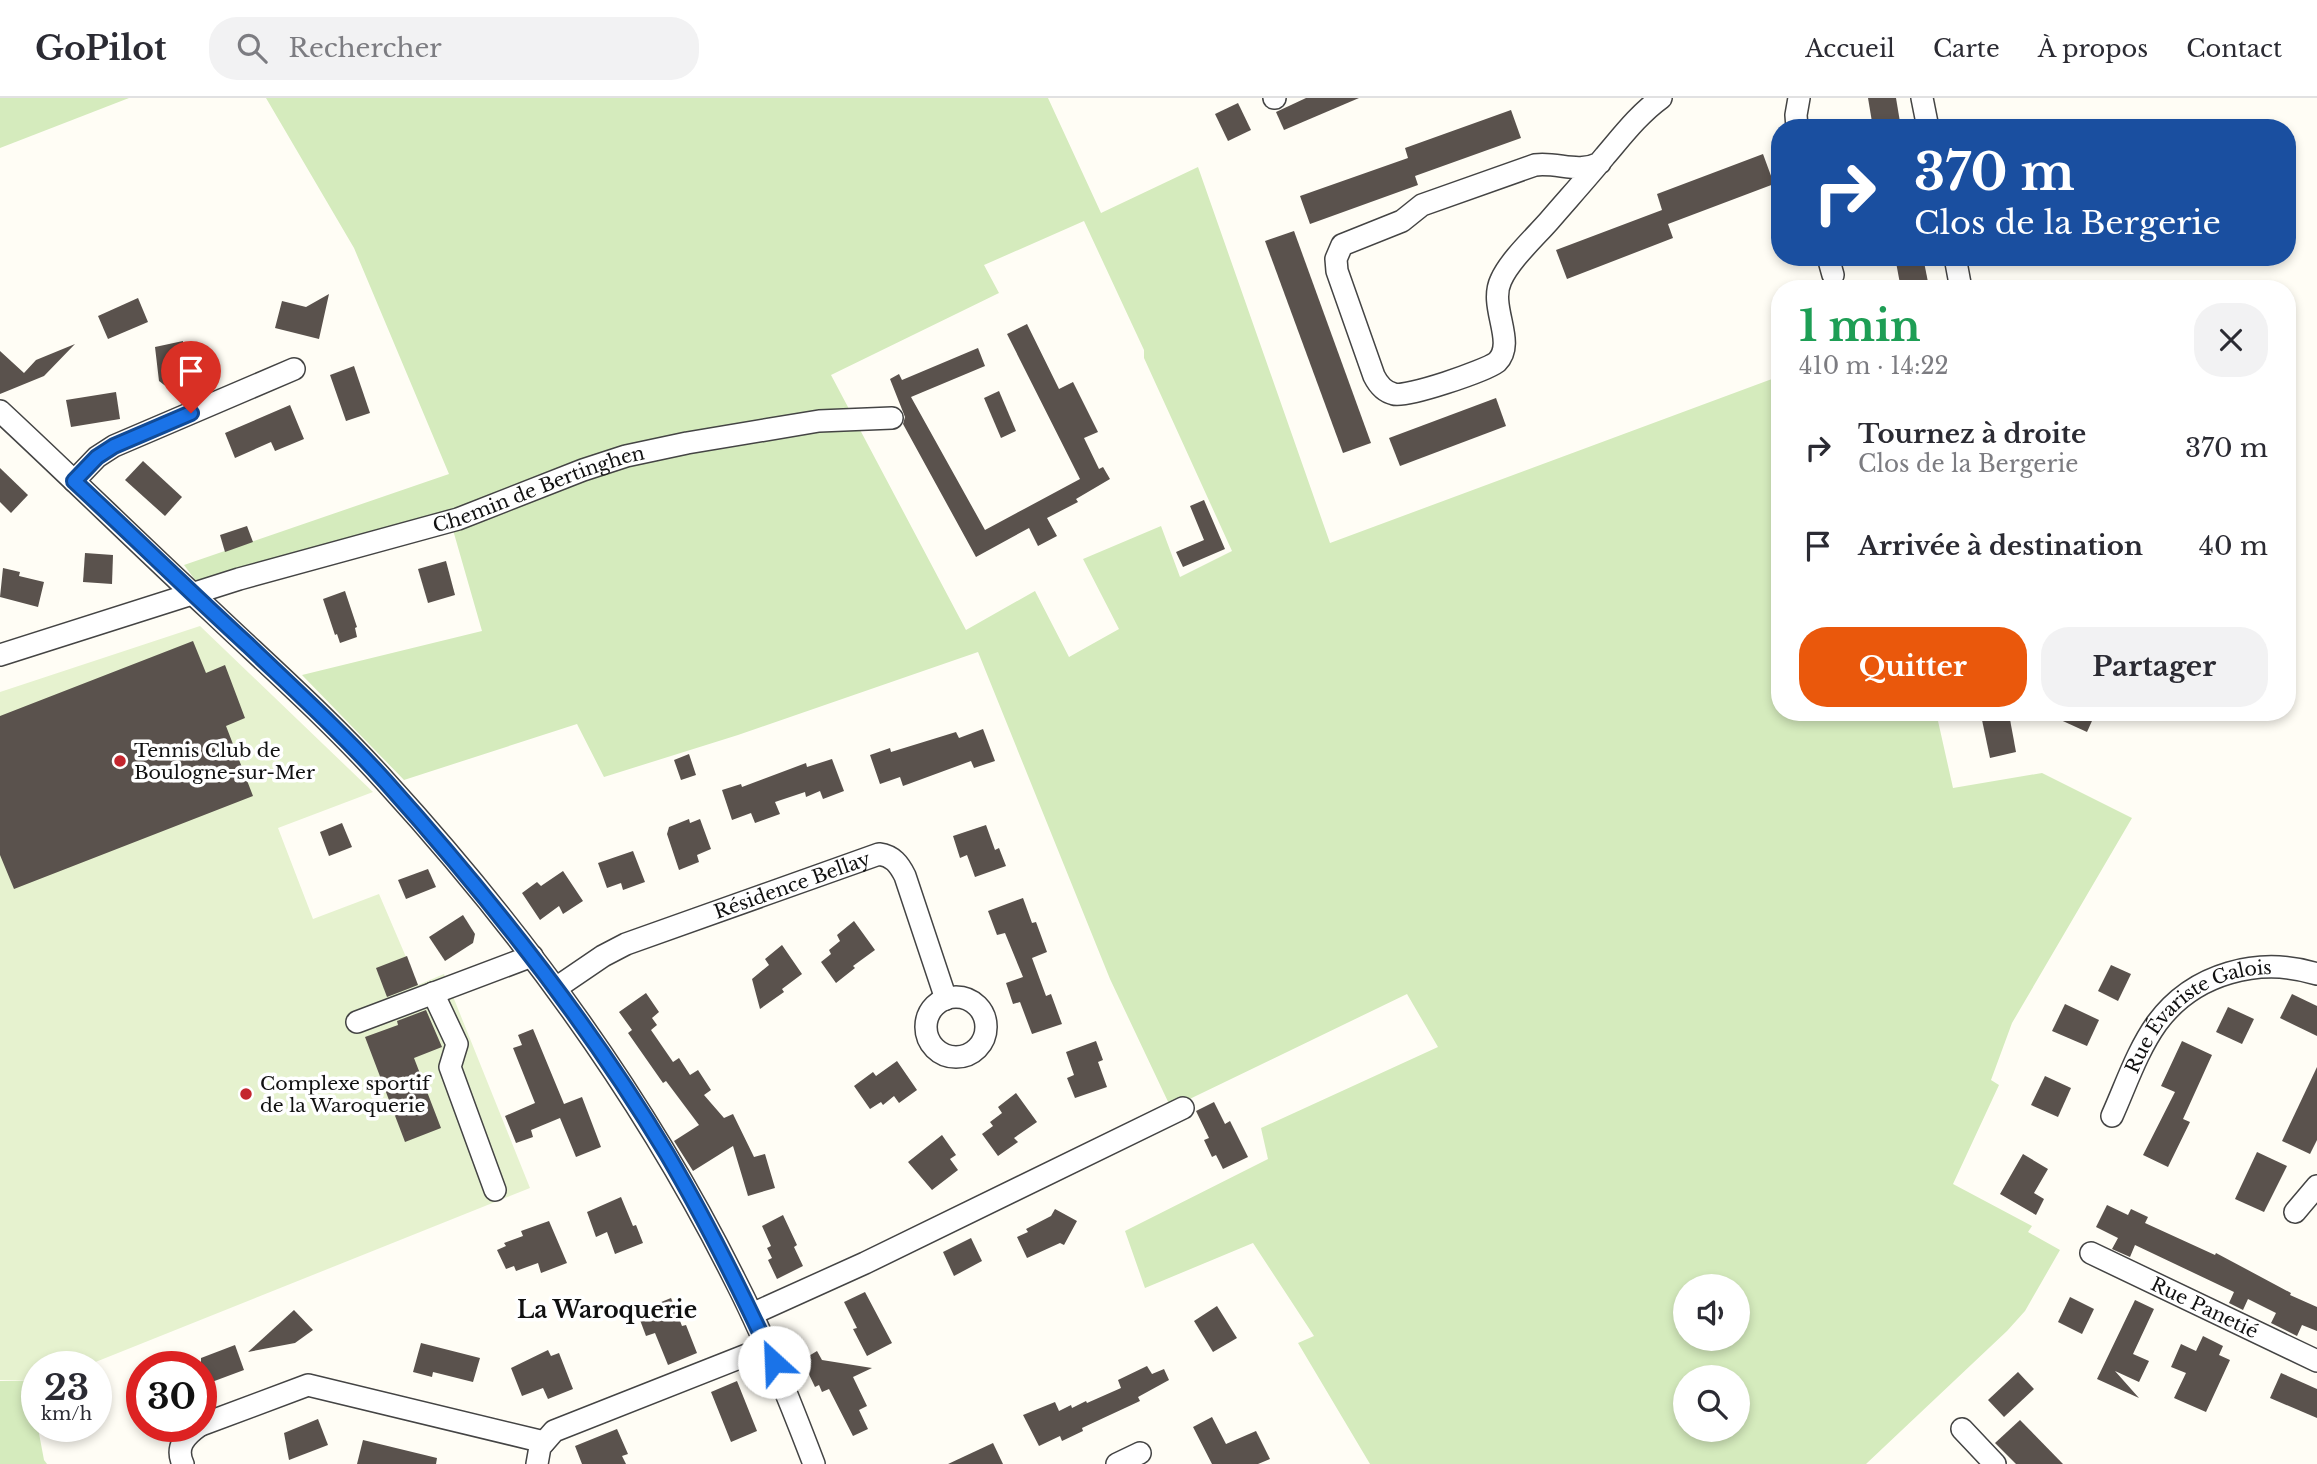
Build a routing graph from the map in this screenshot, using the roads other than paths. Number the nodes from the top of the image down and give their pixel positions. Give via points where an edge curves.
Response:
1 (1661, 98) edge
2 (1799, 98) edge
3 (1922, 98) edge
4 (1796, 119) edge
5 (1926, 119) edge
6 (1600, 163) junction
7 (294, 369) dead end
8 (0, 411) edge
9 (892, 418) dead end
10 (74, 481) junction
11 (192, 593) junction
12 (0, 655) edge
13 (532, 956) junction
14 (2317, 974) edge
15 (556, 988) junction
16 (433, 993) junction
17 (946, 999) dead end
18 (357, 1022) dead end
19 (1183, 1108) dead end
20 (2112, 1116) dead end
21 (2317, 1185) edge
22 (495, 1190) dead end
23 (2295, 1212) dead end
24 (2091, 1253) dead end
25 (752, 1314) junction
26 (767, 1347) junction
27 (2317, 1361) edge
28 (217, 1420) edge
29 (1962, 1429) dead end
30 (183, 1442) edge
31 (544, 1442) junction
32 (1140, 1453) dead end
33 (183, 1464) edge
34 (537, 1464) edge
35 (814, 1464) edge
36 (1117, 1464) edge
37 (1995, 1464) edge

1 - 6 street
2 - 4 street
3 - 5 street
6 - 6 street via 1583,169 1535,165 1418,207 1402,221 1342,245 1337,271 1381,387 1395,395 1410,394 1502,357 1505,344 1496,304 1500,280
7 - 10 street via 114,446
8 - 10 street
9 - 11 street, Chemin de Bertinghen via 819,421 626,456 473,514
10 - 11 street
11 - 12 street, Chemin de Bertinghen
11 - 13 street via 386,782
13 - 15 street
13 - 16 street
14 - 20 street, Rue Évariste Galois via 2282,967 2247,969 2212,978 2191,990 2172,1005 2149,1035
15 - 17 street, Résidence Bellay via 626,944 878,854 897,862 905,876
15 - 25 street via 667,1154
16 - 18 street
16 - 22 street via 457,1044 450,1066
19 - 25 street
21 - 23 street
24 - 27 street, Rue Panetié
25 - 26 street
26 - 31 street via 560,1428
26 - 35 street
28 - 31 street via 308,1385
29 - 37 street
30 - 33 street
31 - 34 street
32 - 36 street

